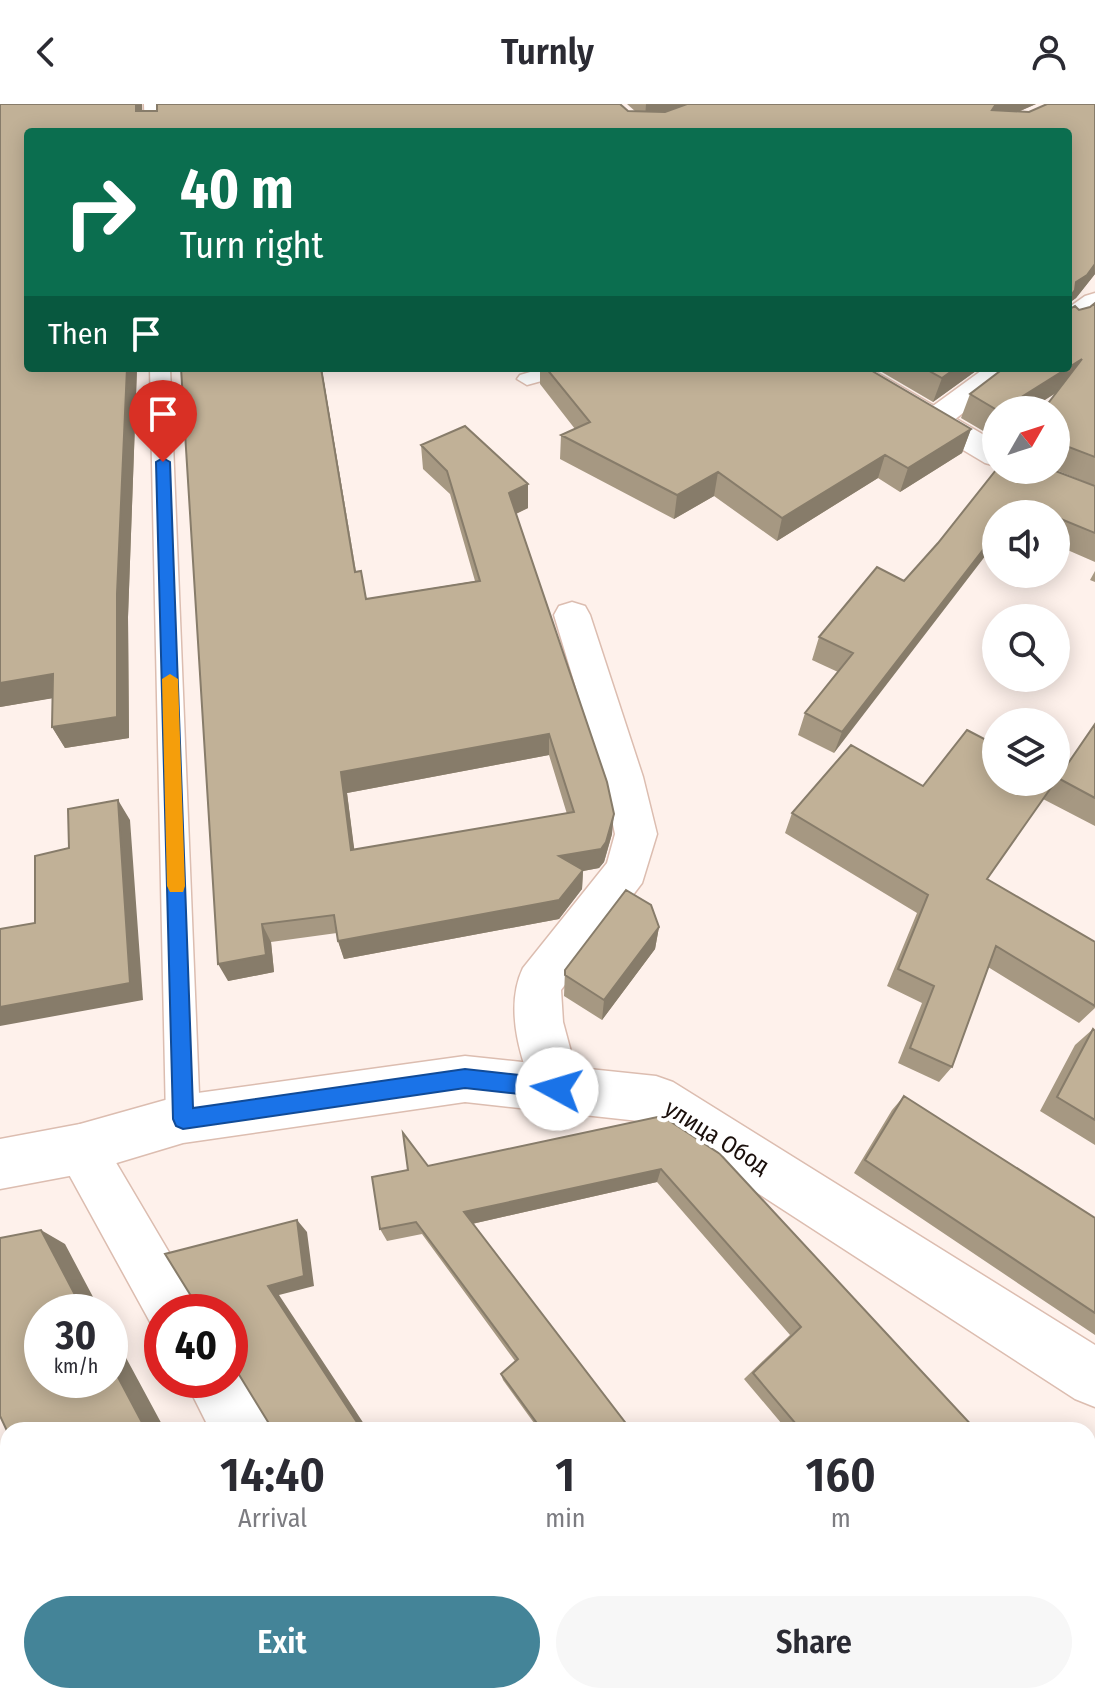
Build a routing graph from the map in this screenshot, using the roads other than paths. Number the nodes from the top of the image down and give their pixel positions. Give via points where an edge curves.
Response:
1 (152, 104) edge
2 (153, 128) edge
3 (1095, 302) edge
4 (1072, 319) edge
5 (160, 372) edge
6 (552, 372) edge
7 (853, 372) edge
8 (1000, 372) edge
9 (527, 379) dead end
10 (933, 421) junction
11 (982, 448) edge
12 (572, 615) dead end
13 (557, 1089) junction
14 (183, 1119) junction
15 (80, 1149) junction
16 (0, 1164) edge
17 (164, 1294) edge
18 (1095, 1379) edge
19 (223, 1398) edge
20 (237, 1422) edge

1 - 2 lane
3 - 4 street
5 - 14 lane
6 - 9 lane
7 - 10 street
8 - 10 street
10 - 11 street
12 - 13 street via 636,834 627,870 539,983 538,1014
13 - 14 street, улица Обод via 465,1079
13 - 18 street, улица Обод via 656,1099
14 - 15 street, улица Обод
15 - 16 street, улица Обод
15 - 17 street
19 - 20 street

